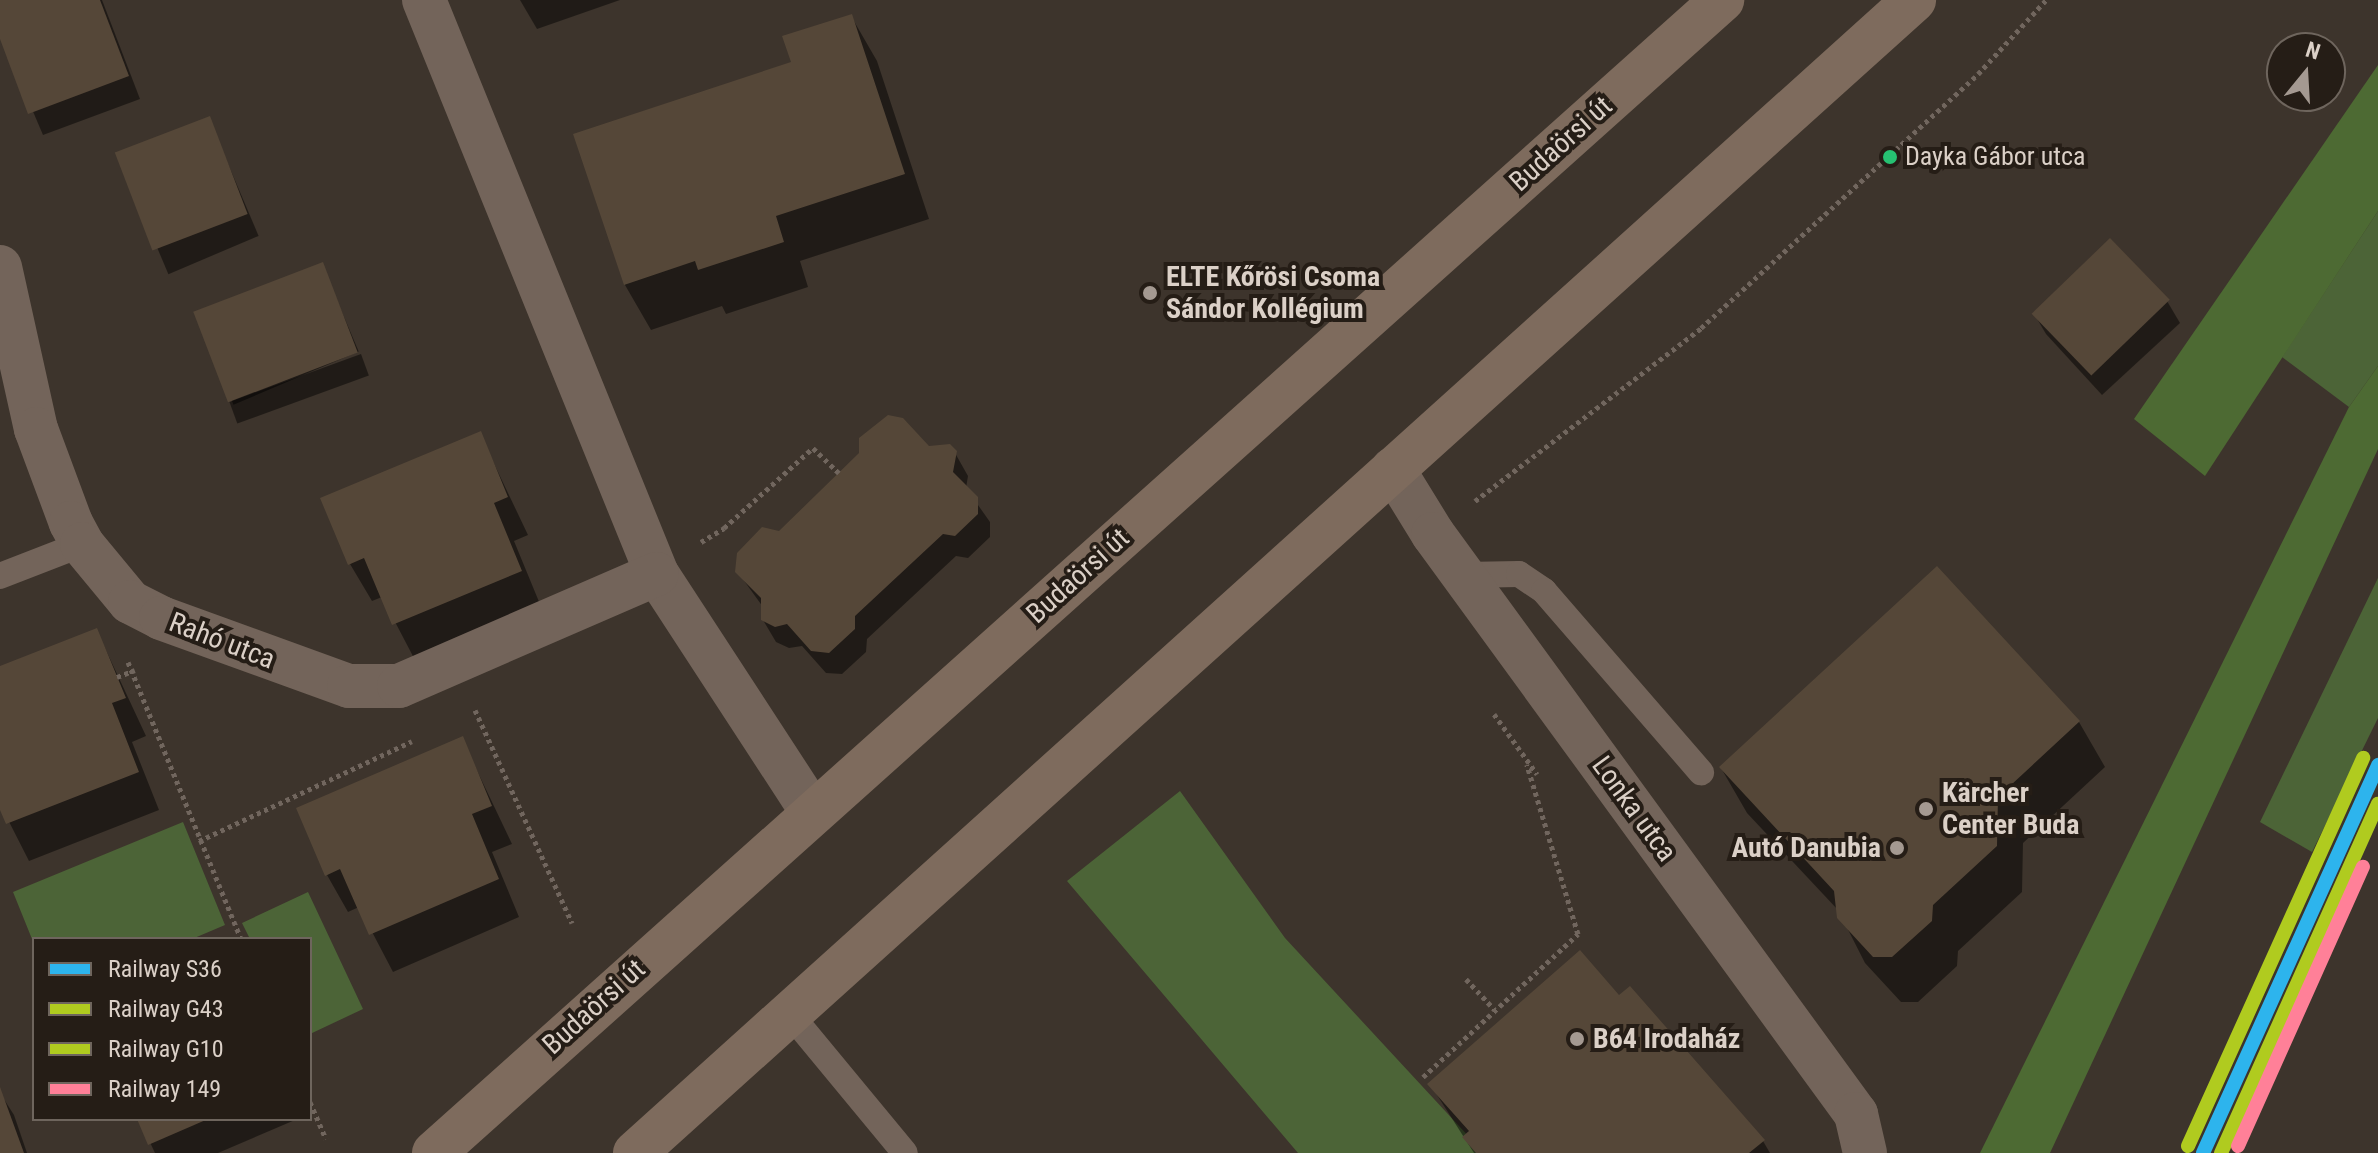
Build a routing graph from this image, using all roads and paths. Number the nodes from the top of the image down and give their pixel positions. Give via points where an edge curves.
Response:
1 (424, 0) edge
2 (1722, 0) edge
3 (1914, 0) edge
4 (2046, 0) edge
5 (0, 268) edge
6 (1393, 469) junction
7 (839, 473) dead end
8 (1433, 534) junction
9 (711, 537) dead end
10 (82, 544) junction
11 (657, 574) junction
12 (1464, 575) junction
13 (0, 576) edge
14 (126, 658) dead end
15 (461, 718) dead end
16 (420, 737) dead end
17 (1526, 764) dead end
18 (1701, 772) dead end
19 (812, 812) junction
20 (199, 841) junction
21 (572, 923) dead end
22 (240, 937) edge
23 (1466, 979) dead end
24 (1495, 1010) junction
25 (790, 1014) junction
26 (1423, 1077) dead end
27 (312, 1107) edge
28 (326, 1139) dead end
29 (434, 1153) edge
30 (635, 1153) edge
31 (905, 1153) edge
32 (1865, 1153) edge

1 - 11 street
2 - 19 main road, Budaörsi út
3 - 6 main road
4 - 8 path via 1978,74 1701,328
5 - 10 street, Rahó utca via 36,429
6 - 8 street, Lonka utca
6 - 25 main road
7 - 9 path via 813,448
8 - 12 street, Lonka utca
10 - 11 street, Rahó utca via 130,602 161,618 300,671 375,688 399,686 457,664
10 - 13 lane
11 - 19 street
12 - 18 lane via 1519,574 1544,591
12 - 32 street, Lonka utca via 1856,1114
14 - 20 path
15 - 21 path via 475,711
16 - 20 path
17 - 24 path via 1578,934
19 - 29 main road, Budaörsi út
20 - 22 path
23 - 24 path
24 - 26 path
25 - 30 main road
25 - 31 lane
27 - 28 path

